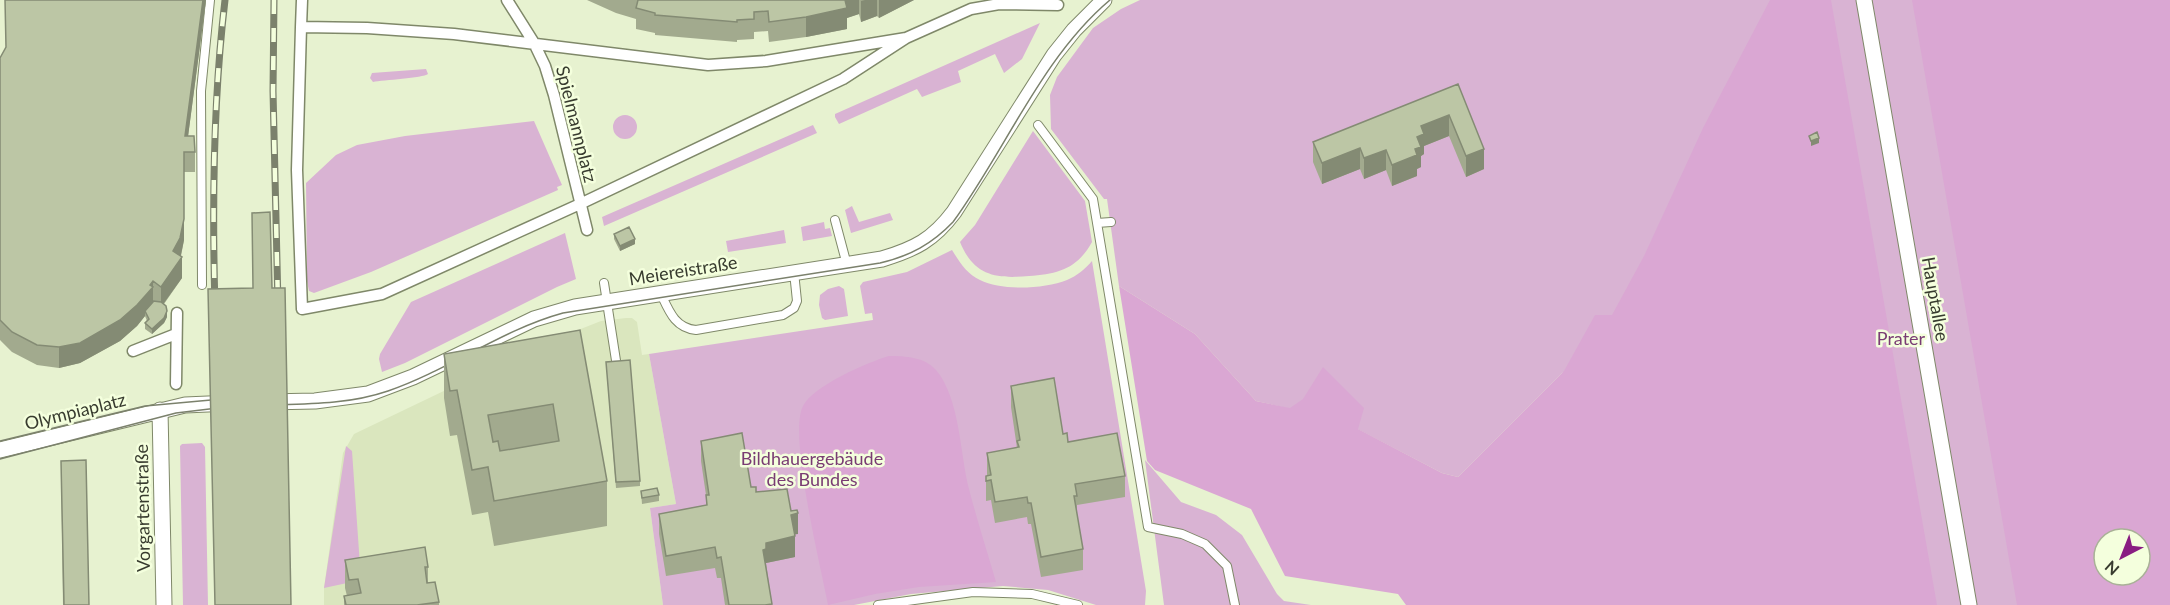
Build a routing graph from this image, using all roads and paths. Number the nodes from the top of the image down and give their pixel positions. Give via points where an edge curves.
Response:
1 (210, 0) edge
2 (302, 0) edge
3 (507, 0) edge
4 (980, 0) edge
5 (1104, 0) edge
6 (1864, 0) edge
7 (1058, 5) dead end
8 (971, 9) junction
9 (301, 27) junction
10 (906, 38) junction
11 (534, 43) junction
12 (1038, 125) dead end
13 (580, 204) junction
14 (835, 220) dead end
15 (1111, 222) dead end
16 (1097, 223) junction
17 (587, 230) dead end
18 (847, 265) junction
19 (794, 272) junction
20 (604, 283) dead end
21 (202, 285) dead end
22 (661, 294) junction
23 (607, 302) junction
24 (177, 313) dead end
25 (176, 334) junction
26 (134, 351) dead end
27 (617, 367) edge
28 (176, 384) dead end
29 (160, 410) junction
30 (0, 450) edge
31 (164, 605) edge
32 (878, 605) edge
33 (1078, 605) edge
34 (1235, 605) edge
35 (1969, 605) edge

1 - 21 lane via 201,91
2 - 9 street
3 - 11 street, Spielmannplatz
4 - 8 street
5 - 18 street, Meiereistraße via 1054,55 941,229 908,251
6 - 35 street, Hauptallee
7 - 8 street via 999,4
8 - 10 street
9 - 11 street via 367,28
9 - 13 street via 297,170 302,309 382,294
10 - 11 street via 766,61 708,65
10 - 13 street via 843,79
11 - 13 street, Spielmannplatz via 554,94
12 - 16 lane via 1093,199
13 - 17 street, Spielmannplatz
14 - 18 lane
15 - 16 lane
16 - 34 lane via 1148,527 1182,534 1205,544 1227,566
18 - 19 street, Meiereistraße
19 - 22 street, Meiereistraße
19 - 22 lane via 797,301 783,315 696,330 676,321
20 - 23 lane
22 - 23 street, Meiereistraße
23 - 27 lane
23 - 29 street, Meiereistraße via 534,319 413,377 368,394 315,401 185,405
24 - 25 street
25 - 26 street
25 - 28 street
29 - 30 street, Olympiaplatz
29 - 31 street, Vorgartenstraße
32 - 33 lane via 973,592 1032,594

